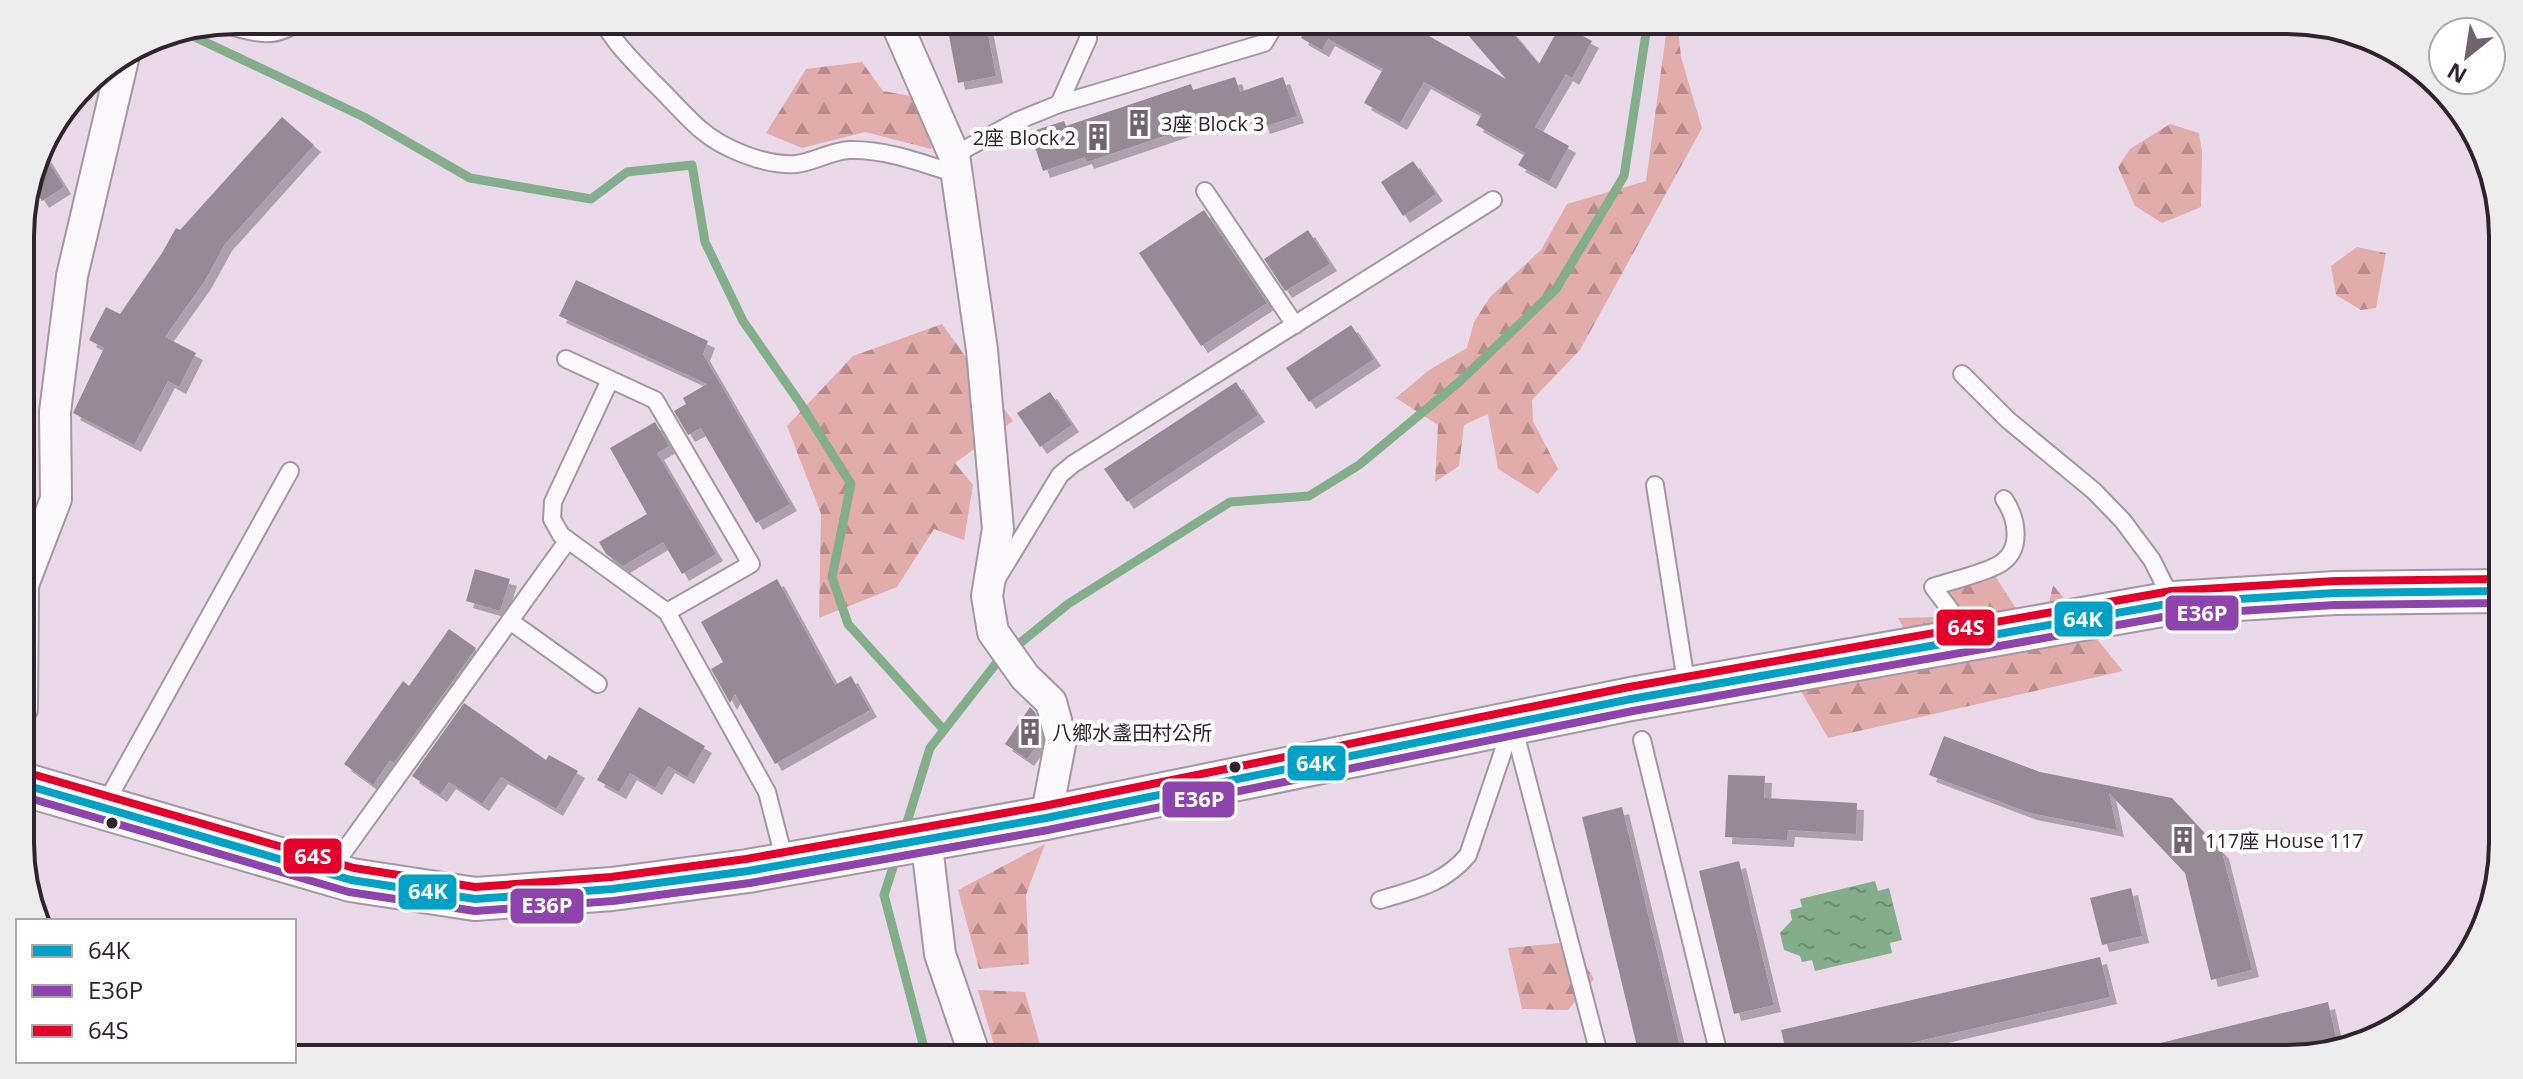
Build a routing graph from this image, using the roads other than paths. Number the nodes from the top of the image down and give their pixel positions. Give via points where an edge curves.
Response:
1 (610, 34) edge
2 (901, 34) edge
3 (1088, 34) edge
4 (1269, 34) edge
5 (120, 71) edge
6 (1059, 104) junction
7 (955, 165) junction
8 (1205, 191) dead end
9 (1493, 200) dead end
10 (1295, 325) junction
11 (566, 359) dead end
12 (1962, 374) dead end
13 (610, 380) junction
14 (290, 471) dead end
15 (1655, 485) dead end
16 (2004, 499) dead end
17 (568, 540) junction
18 (34, 556) edge
19 (2489, 591) edge
20 (987, 596) junction
21 (2173, 603) junction
22 (667, 612) junction
23 (510, 621) junction
24 (1972, 639) junction
25 (598, 684) dead end
26 (1688, 689) junction
27 (1513, 724) junction
28 (1642, 740) dead end
29 (34, 787) edge
30 (103, 807) junction
31 (1046, 818) junction
32 (921, 839) junction
33 (802, 861) junction
34 (328, 873) junction
35 (1380, 900) dead end
36 (971, 1045) edge
37 (1597, 1045) edge
38 (1717, 1045) edge

1 - 7 lane via 701,130 738,152 797,164 848,150 867,151
2 - 7 street
3 - 6 lane
4 - 6 lane via 1264,43
5 - 18 street via 72,276 55,412 56,499
6 - 7 lane via 1017,121
7 - 20 street via 982,350 998,529
8 - 10 lane
9 - 10 lane
10 - 20 lane via 1060,475
11 - 13 lane
12 - 21 lane via 2123,521 2152,560
13 - 17 lane via 553,502 555,527
13 - 22 lane via 655,400 751,564
14 - 30 lane
15 - 26 lane
16 - 24 lane via 2017,526 2008,557 1999,565 1933,587
17 - 22 lane
17 - 23 lane
19 - 21 main road
20 - 31 street via 993,632 1025,677 1051,702 1061,739
21 - 24 main road
22 - 33 lane
23 - 25 lane
23 - 34 lane
24 - 26 main road
26 - 27 main road
27 - 31 main road
27 - 35 lane via 1468,855 1441,880
27 - 37 lane
28 - 38 lane
29 - 30 main road
30 - 34 main road
31 - 32 main road
32 - 33 main road
32 - 36 street via 940,954
33 - 34 main road via 612,889 475,899

